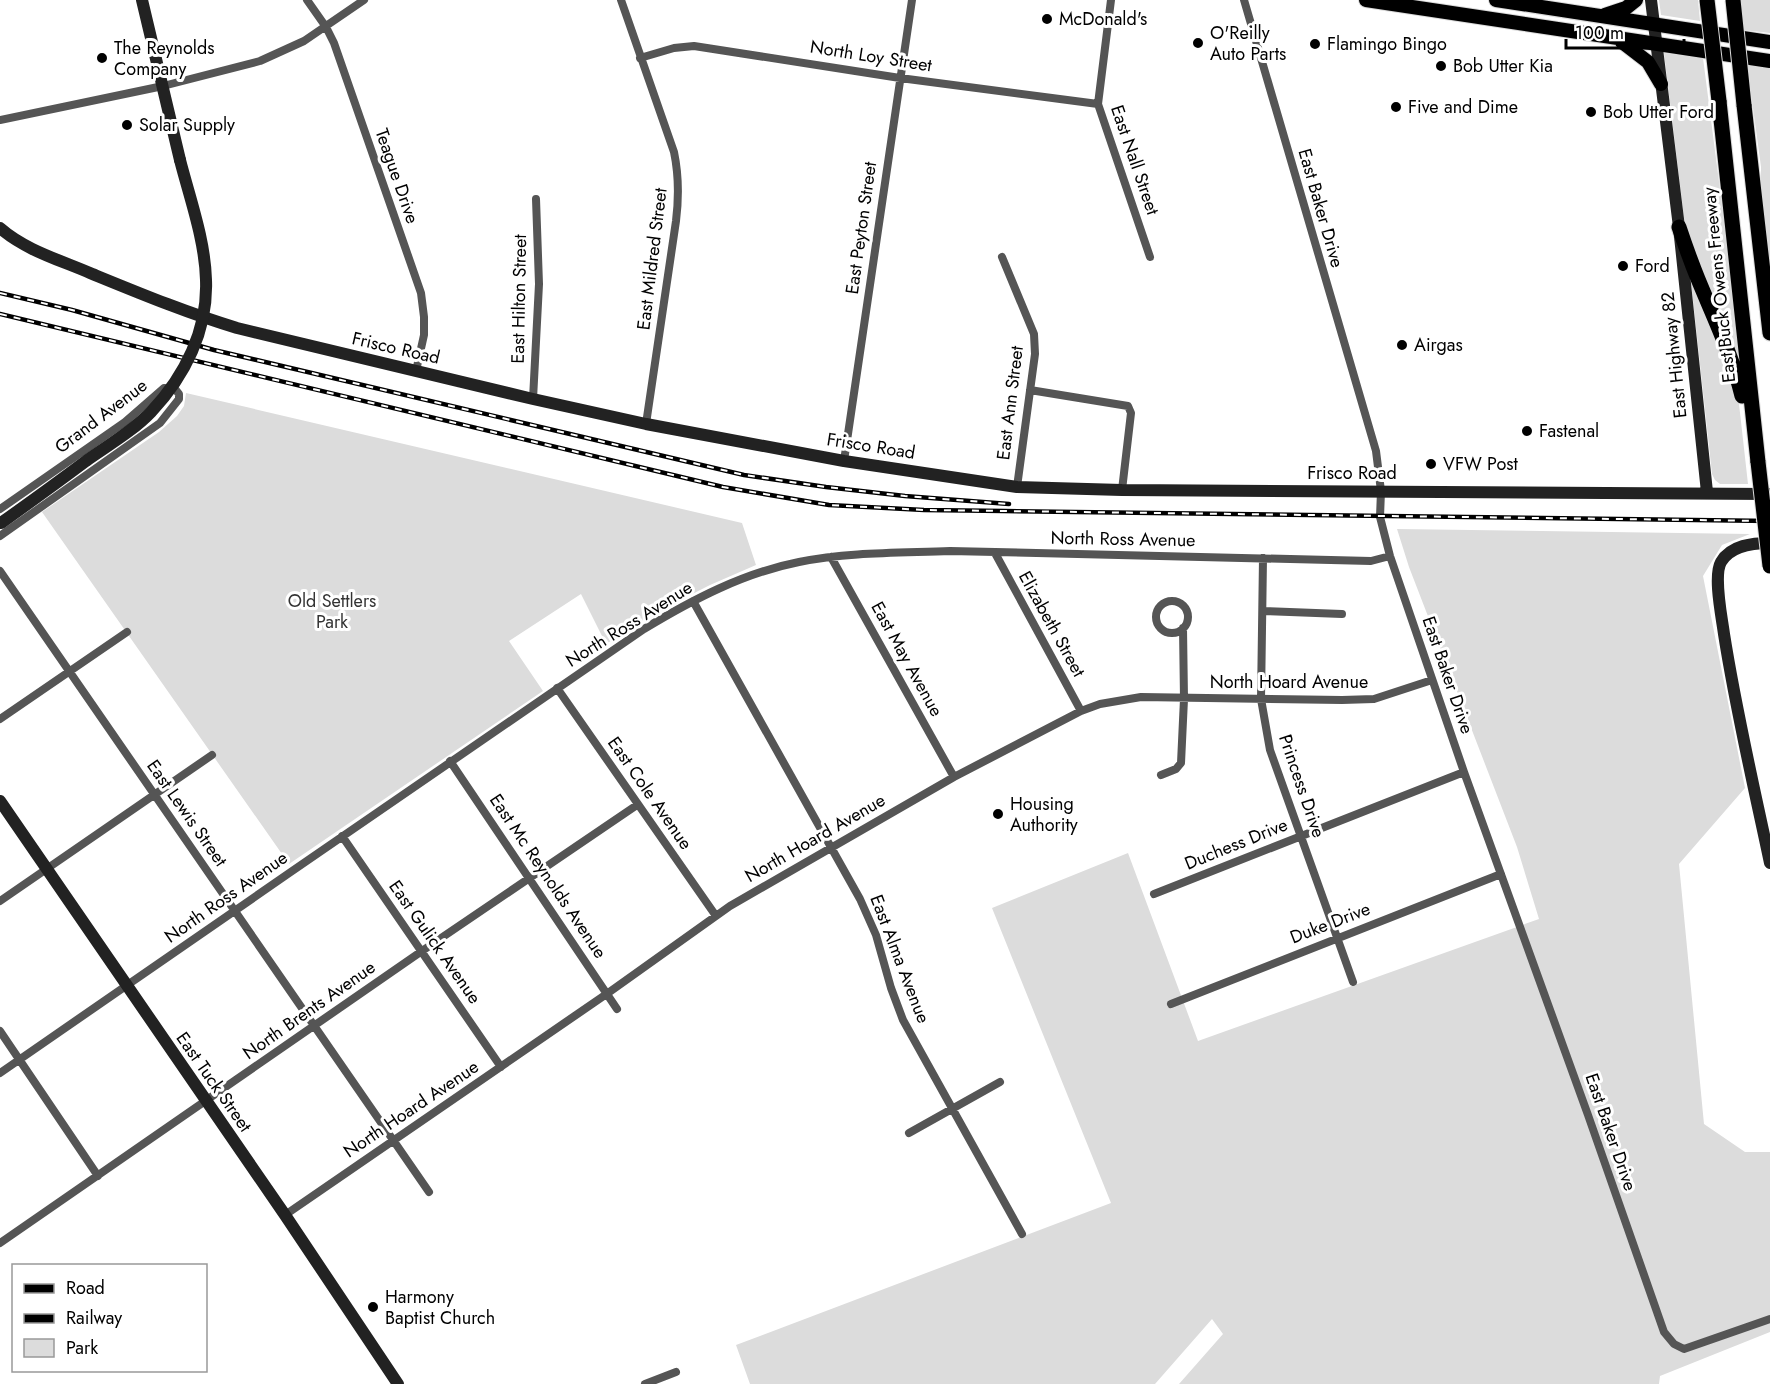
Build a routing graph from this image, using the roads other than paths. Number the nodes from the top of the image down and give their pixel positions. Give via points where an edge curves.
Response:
1 (142, 0) edge
2 (307, 0) edge
3 (364, 0) edge
4 (621, 0) edge
5 (912, 0) edge
6 (1111, 0) edge
7 (1244, 0) edge
8 (1366, 0) edge
9 (1496, 0) edge
10 (1636, 0) edge
11 (1651, 0) edge
12 (1707, 0) edge
13 (1733, 0) edge
14 (1601, 16) junction
15 (1655, 24) junction
16 (326, 27) junction
17 (1618, 39) junction
18 (1770, 42) edge
19 (1657, 45) junction
20 (640, 58) junction
21 (1770, 61) edge
22 (900, 78) junction
23 (1661, 84) junction
24 (163, 86) junction
25 (1098, 104) junction
26 (0, 120) edge
27 (536, 199) dead end
28 (1679, 227) junction
29 (0, 228) edge
30 (1002, 256) dead end
31 (1150, 257) dead end
32 (1770, 333) edge
33 (416, 371) junction
34 (1030, 390) junction
35 (533, 399) junction
36 (646, 424) junction
37 (1755, 444) junction
38 (844, 461) junction
39 (1017, 487) junction
40 (1122, 490) junction
41 (1381, 491) junction
42 (1707, 492) junction
43 (1770, 494) edge
44 (0, 509) edge
45 (0, 528) edge
46 (1770, 543) edge
47 (994, 553) junction
48 (1390, 556) junction
49 (831, 557) junction
50 (1263, 558) junction
51 (1770, 566) edge
52 (0, 571) edge
53 (693, 601) junction
54 (1263, 611) junction
55 (1342, 614) dead end
56 (1183, 628) dead end
57 (127, 632) dead end
58 (70, 672) junction
59 (1432, 680) junction
60 (558, 688) junction
61 (1184, 699) junction
62 (1261, 699) junction
63 (1081, 711) junction
64 (0, 719) edge
65 (212, 755) dead end
66 (450, 761) junction
67 (1464, 772) junction
68 (1161, 775) dead end
69 (954, 777) junction
70 (154, 795) junction
71 (0, 801) edge
72 (637, 805) junction
73 (342, 836) junction
74 (1302, 836) junction
75 (831, 848) junction
76 (1770, 863) edge
77 (47, 869) junction
78 (1501, 874) junction
79 (530, 878) junction
80 (1154, 894) dead end
81 (0, 901) edge
82 (235, 912) junction
83 (716, 916) junction
84 (1338, 938) junction
85 (422, 951) junction
86 (1353, 982) dead end
87 (127, 986) junction
88 (608, 993) junction
89 (1171, 1004) dead end
90 (617, 1009) dead end
91 (314, 1026) junction
92 (0, 1032) edge
93 (20, 1060) junction
94 (501, 1067) junction
95 (0, 1073) edge
96 (1000, 1082) dead end
97 (205, 1101) junction
98 (952, 1108) junction
99 (909, 1133) dead end
100 (394, 1140) junction
101 (98, 1176) junction
102 (429, 1192) dead end
103 (285, 1215) junction
104 (1023, 1234) dead end
105 (0, 1243) edge
106 (1770, 1320) edge
107 (676, 1372) dead end
108 (398, 1384) edge
109 (645, 1384) edge

1 - 24 street
2 - 16 street, Teague Drive
3 - 16 street
4 - 20 street, East Mildred Street
5 - 22 street, East Peyton Street
6 - 25 street, East Nall Street
7 - 41 street, East Baker Drive via 1376,452
8 - 17 main road
9 - 14 main road
10 - 14 main road via 1626,8
11 - 15 street, East Highway 82
12 - 37 highway, East Buck Owens Freeway, bridge
13 - 32 highway, bridge
14 - 15 main road
15 - 18 main road
15 - 19 street, East Highway 82
16 - 24 street via 260,62
16 - 33 street, Teague Drive via 421,293 424,335
17 - 19 main road
17 - 23 main road via 1648,62
19 - 21 main road
19 - 23 street, East Highway 82
20 - 22 street, North Loy Street via 694,46
20 - 36 street, East Mildred Street via 674,152 679,190
22 - 25 street, North Loy Street
22 - 38 street, East Peyton Street
23 - 28 street, East Highway 82
24 - 26 street
24 - 45 street, bridge via 205,259 206,304 200,331 188,361 150,413
25 - 31 street, East Nall Street
27 - 35 street, East Hilton Street via 539,284
28 - 37 highway via 1736,370
28 - 42 street, East Highway 82
29 - 33 street, Frisco Road via 43,253 192,315
30 - 34 street, East Ann Street via 1034,334
33 - 35 street, Frisco Road
34 - 39 street, East Ann Street
34 - 40 street via 1128,406 1131,413
35 - 36 street, Frisco Road
36 - 38 street, Frisco Road
37 - 51 highway, East Buck Owens Freeway, bridge
38 - 39 street, Frisco Road
39 - 40 street, Frisco Road
40 - 41 street, Frisco Road
41 - 42 street, Frisco Road
41 - 48 street, East Baker Drive via 1380,517
42 - 43 street, Frisco Road
44 - 45 street, Grand Avenue via 125,422 164,388 180,394 160,423
46 - 76 street via 1738,547 1720,563 1719,579 1732,690
47 - 49 street, North Ross Avenue
47 - 50 street, North Ross Avenue
47 - 63 street, Elizabeth Street
48 - 50 street, North Ross Avenue via 1371,561
48 - 59 street, East Baker Drive
49 - 53 street, North Ross Avenue via 762,571
49 - 69 street, East May Avenue
50 - 54 street, Princess Drive
52 - 58 street, East Lewis Street
53 - 60 street, North Ross Avenue via 644,629
53 - 75 street, East Alma Avenue
54 - 55 street
54 - 62 street, Princess Drive
56 - 61 street
57 - 58 street
58 - 64 street
58 - 70 street, East Lewis Street
59 - 62 street, North Hoard Avenue via 1374,699
59 - 67 street, East Baker Drive
60 - 66 street, North Ross Avenue
60 - 72 street, East Cole Avenue
61 - 62 street, North Hoard Avenue
61 - 63 street, North Hoard Avenue via 1141,697
61 - 68 street via 1181,763
62 - 74 street, Princess Drive via 1270,750
63 - 69 street, North Hoard Avenue
65 - 70 street
66 - 73 street, North Ross Avenue
66 - 79 street, East Mc Reynolds Avenue
67 - 74 street, Duchess Drive
67 - 78 street, East Baker Drive
69 - 75 street, North Hoard Avenue
70 - 77 street
70 - 82 street, East Lewis Street
71 - 77 street, East Tuck Street
72 - 79 street, North Brents Avenue
72 - 83 street, East Cole Avenue
73 - 82 street, North Ross Avenue
73 - 85 street, East Gulick Avenue
74 - 80 street, Duchess Drive
74 - 84 street, Princess Drive
75 - 83 street, North Hoard Avenue
75 - 98 street, East Alma Avenue via 876,935 903,1020
77 - 81 street
77 - 87 street, East Tuck Street
78 - 84 street, Duke Drive
78 - 106 street, East Baker Drive via 1664,1332 1684,1349
79 - 85 street, North Brents Avenue
79 - 88 street, East Mc Reynolds Avenue
82 - 87 street, North Ross Avenue
82 - 91 street, East Lewis Street
83 - 88 street, North Hoard Avenue
84 - 86 street, Princess Drive
84 - 89 street, Duke Drive
85 - 91 street, North Brents Avenue
85 - 94 street, East Gulick Avenue
87 - 93 street, North Ross Avenue
87 - 97 street, East Tuck Street
88 - 90 street, East Mc Reynolds Avenue
88 - 94 street, North Hoard Avenue
91 - 97 street, North Brents Avenue
91 - 100 street, East Lewis Street
92 - 93 street
93 - 95 street, North Ross Avenue
93 - 101 street
94 - 100 street, North Hoard Avenue
96 - 98 street
97 - 101 street, North Brents Avenue
97 - 103 street, East Tuck Street
98 - 99 street
98 - 104 street, East Alma Avenue
100 - 102 street, East Lewis Street
100 - 103 street, North Hoard Avenue
101 - 105 street, North Brents Avenue
103 - 108 street, East Tuck Street
107 - 109 street

